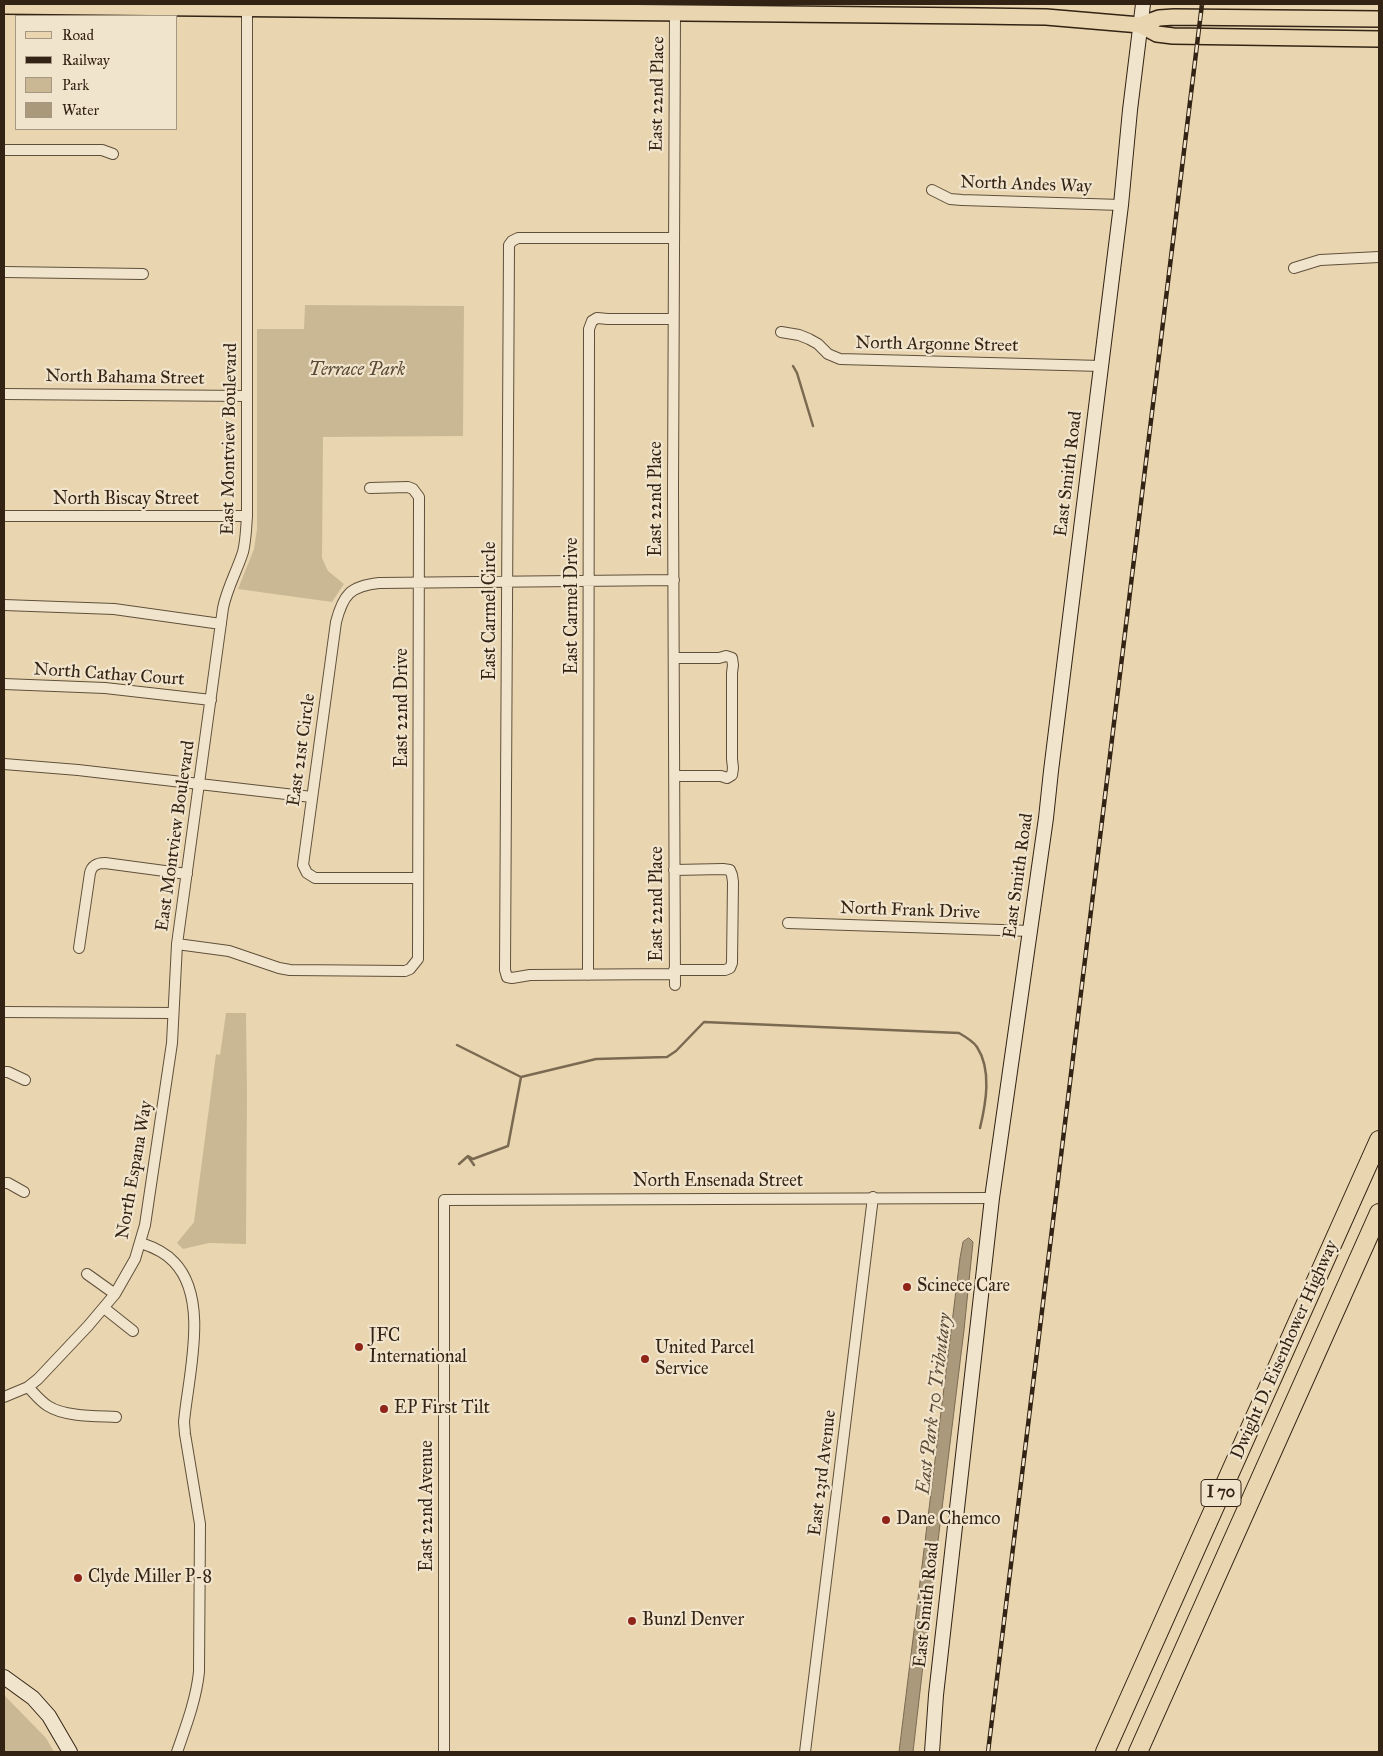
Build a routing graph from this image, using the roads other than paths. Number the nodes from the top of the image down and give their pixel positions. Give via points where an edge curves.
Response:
1 (1143, 4) edge
2 (4, 6) edge
3 (492, 7) edge
4 (247, 8) junction
5 (675, 13) junction
6 (1379, 19) edge
7 (1140, 25) junction
8 (1379, 39) edge
9 (4, 150) edge
10 (113, 154) dead end
11 (932, 190) dead end
12 (1122, 205) junction
13 (673, 238) junction
14 (1379, 257) edge
15 (1294, 268) dead end
16 (4, 272) edge
17 (143, 274) dead end
18 (673, 319) junction
19 (781, 332) dead end
20 (1100, 366) junction
21 (4, 394) edge
22 (247, 396) junction
23 (370, 488) dead end
24 (4, 516) edge
25 (247, 516) junction
26 (674, 580) junction
27 (507, 581) junction
28 (590, 581) junction
29 (419, 583) junction
30 (4, 606) edge
31 (221, 624) junction
32 (675, 658) junction
33 (4, 684) edge
34 (211, 700) junction
35 (4, 764) edge
36 (675, 776) junction
37 (200, 783) junction
38 (312, 797) junction
39 (674, 870) junction
40 (187, 874) junction
41 (418, 878) junction
42 (788, 923) dead end
43 (1031, 931) junction
44 (177, 944) junction
45 (79, 948) dead end
46 (674, 972) junction
47 (588, 975) junction
48 (675, 985) dead end
49 (4, 1012) edge
50 (173, 1013) junction
51 (4, 1072) edge
52 (25, 1080) dead end
53 (1379, 1140) edge
54 (4, 1183) edge
55 (24, 1192) dead end
56 (873, 1197) junction
57 (992, 1198) junction
58 (444, 1200) joint
59 (1379, 1213) edge
60 (141, 1243) junction
61 (87, 1274) dead end
62 (115, 1294) junction
63 (104, 1308) junction
64 (133, 1332) dead end
65 (28, 1387) junction
66 (4, 1397) edge
67 (116, 1417) dead end
68 (4, 1677) edge
69 (70, 1752) edge
70 (177, 1752) edge
71 (444, 1752) edge
72 (805, 1752) edge
73 (932, 1752) edge
74 (1105, 1752) edge
75 (1138, 1752) edge

1 - 7 street, East Smith Road
2 - 4 main road
3 - 4 main road
3 - 5 main road
4 - 22 street, East Montview Boulevard
5 - 7 main road via 977,16
5 - 13 street, East 22nd Place
6 - 7 main road via 1159,18
7 - 8 main road via 1157,34 1173,36
7 - 12 street, East Smith Road
9 - 10 street via 102,150
11 - 12 street, North Andes Way via 950,199 962,200
12 - 20 street, East Smith Road
13 - 18 street, East 22nd Place
13 - 27 street, East Carmel Circle via 518,238 509,245
14 - 15 street via 1320,260
16 - 17 street
18 - 26 street, East 22nd Place
18 - 28 street, East Carmel Drive via 597,318 589,328
19 - 20 street, North Argonne Street via 809,339 840,359
20 - 43 street, East Smith Road
21 - 22 street, North Bahama Street
22 - 25 street, East Montview Boulevard
23 - 29 street, East 22nd Drive via 408,487 417,493
24 - 25 street, North Biscay Street
25 - 31 street, East Montview Boulevard via 244,550 225,599
26 - 28 street, East 21st Circle
26 - 32 street, East 22nd Place
27 - 28 street, East 21st Circle
27 - 29 street, East 21st Circle
27 - 47 street, East Carmel Circle via 505,970 507,977 512,978
28 - 47 street, East Carmel Drive
29 - 38 street, East 21st Circle via 366,584 350,592 343,600 336,622
29 - 41 street, East 22nd Drive
30 - 31 street via 114,609
31 - 34 street, East Montview Boulevard
32 - 36 street, East 22nd Place
32 - 36 street via 726,656 732,658 733,665 732,775 726,778
33 - 34 street, North Cathay Court via 105,688
34 - 37 street, East Montview Boulevard
35 - 37 street
36 - 39 street, East 22nd Place
37 - 38 street
37 - 40 street, East Montview Boulevard
38 - 41 street, East 21st Circle via 303,865 312,877
39 - 46 street, East 22nd Place
39 - 46 street, East Carmel Circle via 730,870 733,882 730,968
40 - 44 street, East Montview Boulevard
40 - 45 street via 96,864 90,873
41 - 44 street, East 22nd Drive via 418,959 410,969 400,972 290,970 229,951
42 - 43 street, North Frank Drive
43 - 57 street, East Smith Road
44 - 50 street, East Montview Boulevard
46 - 47 street, East Carmel Circle
46 - 48 street, East 22nd Place
49 - 50 street
50 - 60 street, North Espana Way via 161,1126
51 - 52 street
53 - 74 highway, Dwight D. Eisenhower Highway / I 70
54 - 55 street
56 - 57 street, North Ensenada Street
56 - 58 street, North Ensenada Street
56 - 72 street, East 23rd Avenue
57 - 73 street, East Smith Road
58 - 71 street, East 22nd Avenue
59 - 75 highway, Dwight D. Eisenhower Highway / I 70
60 - 62 street, North Espana Way
60 - 70 street via 162,1252 182,1272 190,1292 195,1322 184,1422 199,1518 199,1672
61 - 62 street
62 - 63 street, North Espana Way
63 - 64 street
63 - 65 street, North Espana Way
65 - 66 street, North Espana Way
65 - 67 street via 52,1408
68 - 69 street via 33,1698

